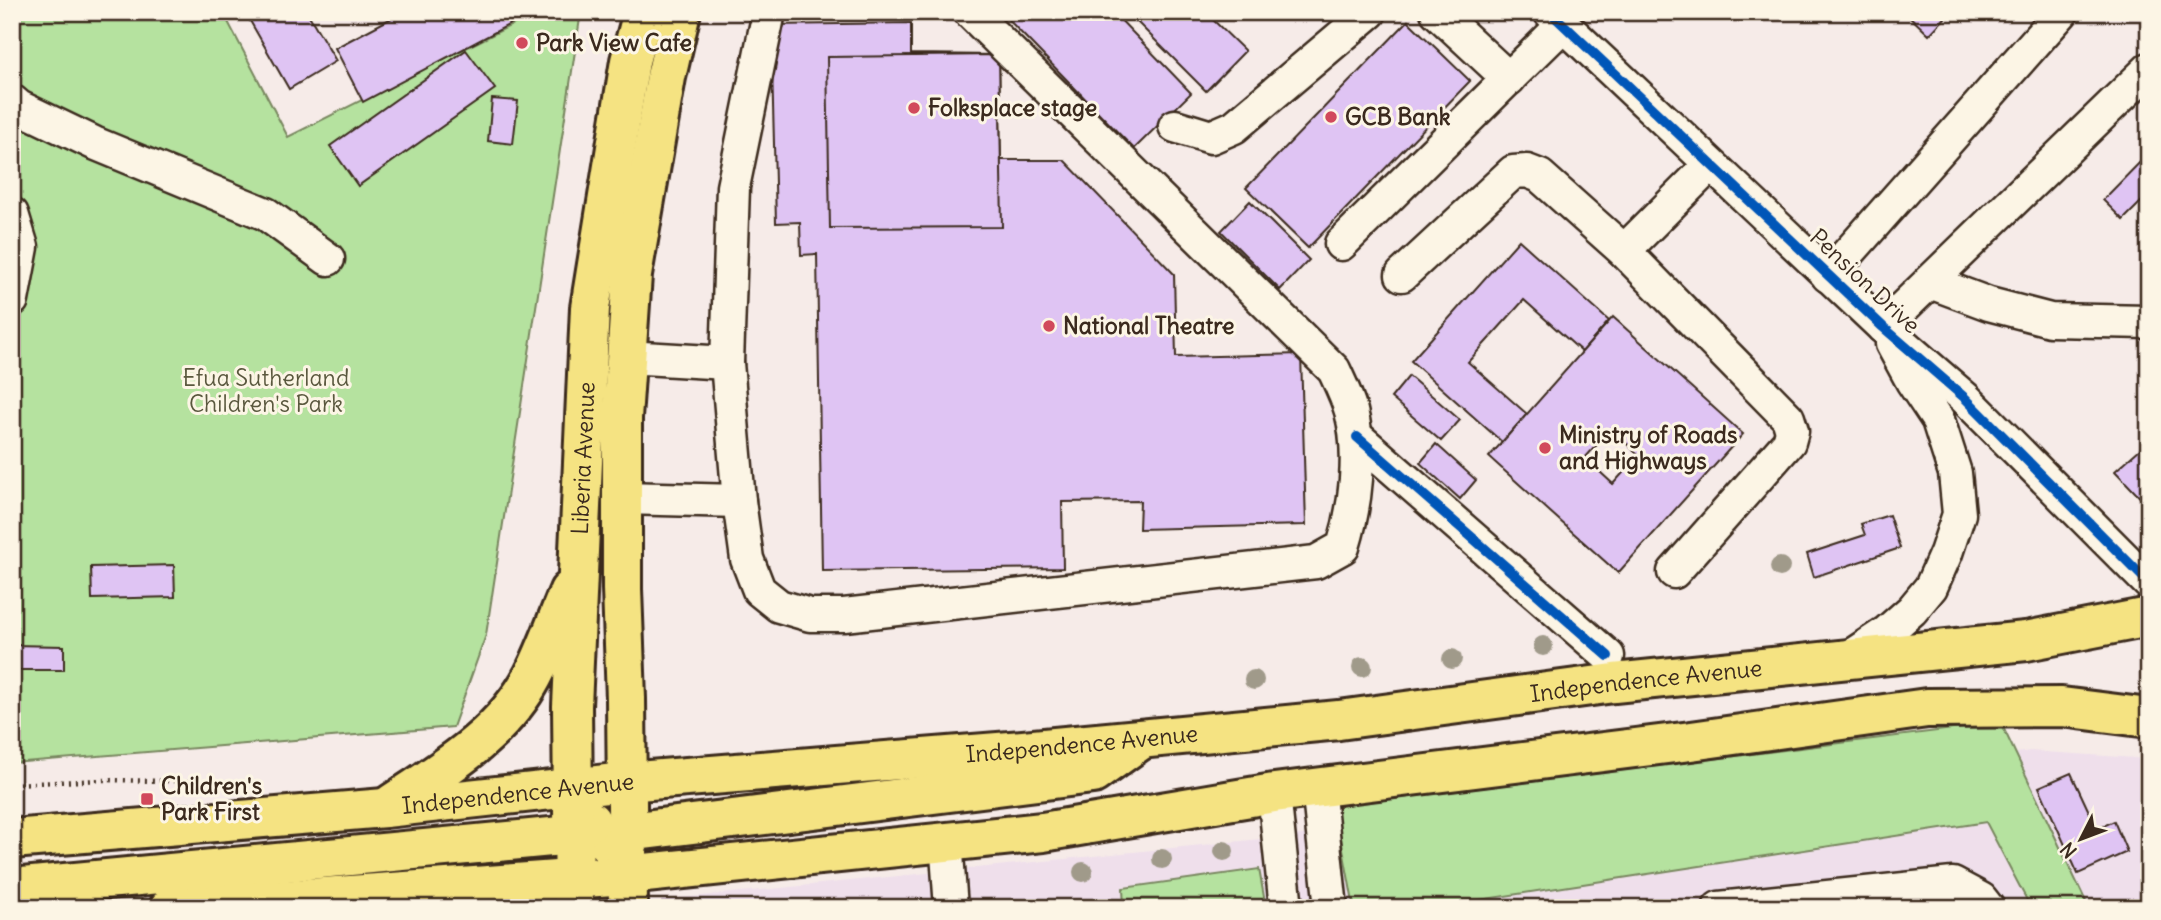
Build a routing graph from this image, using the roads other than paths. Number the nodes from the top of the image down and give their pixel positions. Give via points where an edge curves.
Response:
1 (643, 12) edge
2 (681, 12) edge
3 (769, 12) edge
4 (970, 12) edge
5 (1370, 12) edge
6 (1437, 12) edge
7 (2062, 12) edge
8 (1556, 18) edge
9 (2149, 69) edge
10 (1508, 79) junction
11 (12, 101) edge
12 (1175, 126) dead end
13 (1710, 165) junction
14 (12, 214) edge
15 (1341, 243) dead end
16 (1623, 251) junction
17 (328, 259) dead end
18 (1402, 275) dead end
19 (1828, 276) junction
20 (1930, 282) junction
21 (12, 300) edge
22 (2149, 322) edge
23 (1883, 327) junction
24 (626, 358) junction
25 (727, 363) junction
26 (1357, 437) junction
27 (622, 498) junction
28 (739, 501) junction
29 (580, 564) junction
30 (1674, 572) dead end
31 (2149, 583) edge
32 (2149, 617) edge
33 (1608, 656) dead end
34 (1845, 660) junction
35 (2149, 718) edge
36 (573, 732) junction
37 (625, 736) junction
38 (1144, 738) junction
39 (625, 782) junction
40 (1318, 787) junction
41 (571, 788) junction
42 (1274, 793) junction
43 (385, 808) junction
44 (628, 832) junction
45 (572, 835) junction
46 (12, 839) edge
47 (946, 840) junction
48 (12, 888) edge
49 (625, 897) edge
50 (576, 898) edge
51 (169, 908) edge
52 (950, 908) edge
53 (1286, 908) edge
54 (1331, 908) edge
55 (1719, 908) edge
56 (1988, 908) edge

1 - 29 main road, Liberia Avenue via 630,61 590,308
2 - 24 main road, Liberia Avenue via 632,275
3 - 25 street via 733,187
4 - 26 street via 1334,370
5 - 12 street via 1234,127 1211,137
6 - 10 street
7 - 19 street
8 - 10 street
8 - 13 street, Pension Drive
9 - 20 street
10 - 15 street
11 - 17 street via 94,143 266,214
13 - 16 street
13 - 19 street, Pension Drive
14 - 21 street via 22,247
16 - 18 street via 1540,176 1513,172
16 - 30 street via 1788,418 1792,431 1789,442
19 - 23 street, Pension Drive
20 - 22 street via 2050,320
20 - 23 street
23 - 31 street, Pension Drive via 1965,398
23 - 34 street via 1938,419 1955,473 1959,514 1931,587 1888,632
24 - 25 street
24 - 27 main road, Liberia Avenue
25 - 28 street
26 - 28 street via 1353,517 1343,547 1316,562 844,615 810,615 779,606 759,590 747,559
26 - 33 street
27 - 28 street
27 - 37 main road, Liberia Avenue
29 - 36 main road, Liberia Avenue
29 - 43 main road via 533,677 509,712 469,752
32 - 34 main road, Independence Avenue via 2026,641
34 - 38 main road, Independence Avenue
35 - 40 main road via 2062,707 1927,708
36 - 37 main road via 586,752 598,756 620,747
36 - 41 main road, Liberia Avenue
37 - 39 main road, Liberia Avenue
38 - 39 main road, Independence Avenue
38 - 44 main road via 1093,774
39 - 41 main road, Independence Avenue
39 - 44 main road, Liberia Avenue
39 - 45 main road via 607,805
40 - 42 main road
40 - 54 street
41 - 43 main road, Independence Avenue
41 - 45 main road, Liberia Avenue
42 - 47 main road via 1042,832
42 - 53 street
43 - 46 main road, Independence Avenue
44 - 49 main road, Liberia Avenue
44 - 50 main road via 591,858
45 - 48 main road
45 - 50 main road, Liberia Avenue
47 - 49 main road
47 - 52 street
49 - 50 main road
50 - 51 main road
55 - 56 street via 1953,884

